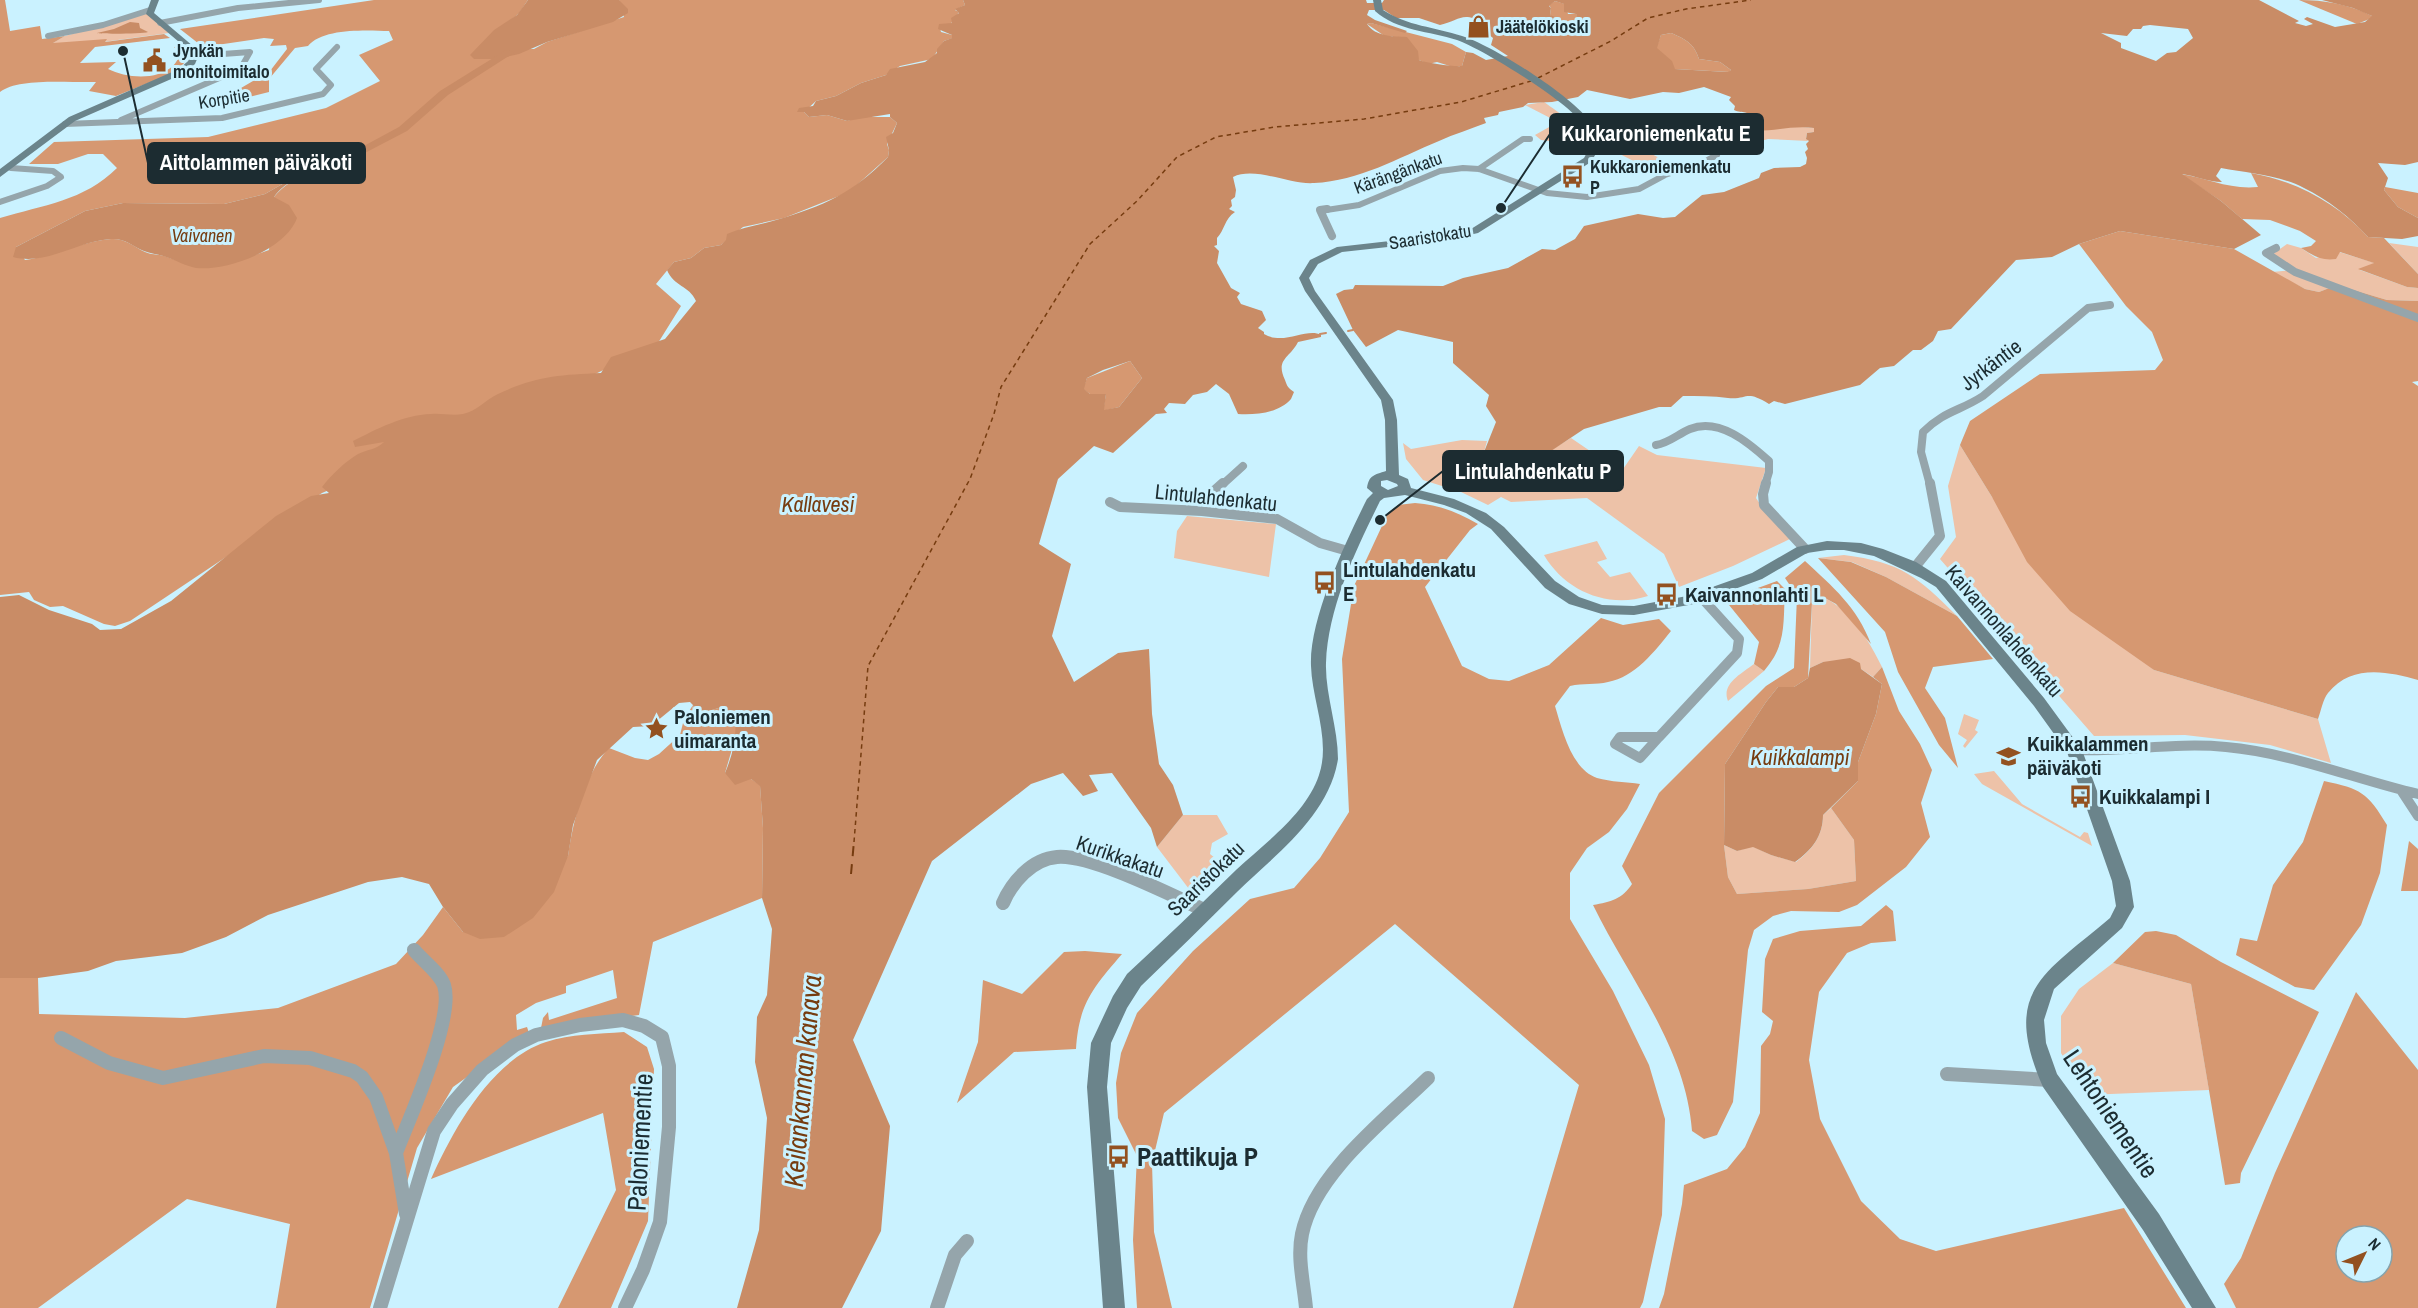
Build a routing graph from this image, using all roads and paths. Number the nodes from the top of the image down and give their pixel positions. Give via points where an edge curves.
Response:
1 (156, 0) edge
2 (319, 0) edge
3 (1377, 0) edge
4 (234, 1) edge
5 (238, 8) junction
6 (150, 10) junction
7 (160, 23) junction
8 (48, 36) dead end
9 (337, 47) dead end
10 (196, 56) junction
11 (115, 122) junction
12 (1587, 123) junction
13 (65, 124) junction
14 (1673, 126) dead end
15 (1530, 139) dead end
16 (1717, 155) dead end
17 (11, 168) junction
18 (1479, 169) junction
19 (0, 174) edge
20 (1540, 190) junction
21 (0, 202) edge
22 (1332, 236) dead end
23 (2276, 248) dead end
24 (2110, 305) dead end
25 (2418, 318) edge
26 (1656, 445) dead end
27 (1243, 465) dead end
28 (1394, 476) junction
29 (1403, 490) junction
30 (1381, 493) junction
31 (1110, 502) dead end
32 (1202, 511) junction
33 (1805, 549) junction
34 (1348, 551) junction
35 (1915, 567) junction
36 (1700, 596) junction
37 (1660, 737) dead end
38 (2074, 750) junction
39 (2400, 790) junction
40 (2418, 794) edge
41 (2418, 816) edge
42 (1002, 903) dead end
43 (1204, 910) junction
44 (414, 950) dead end
45 (61, 1038) dead end
46 (1947, 1074) dead end
47 (1428, 1078) dead end
48 (2050, 1080) junction
49 (396, 1153) junction
50 (407, 1217) junction
51 (967, 1241) dead end
52 (380, 1308) edge
53 (625, 1308) edge
54 (937, 1308) edge
55 (1114, 1308) edge
56 (1306, 1308) edge
57 (2205, 1308) edge

1 - 6 main road
2 - 5 street
3 - 12 main road, Saaristokatu via 1379,11 1397,22 1459,38 1484,49 1575,110
4 - 5 street
5 - 7 street
6 - 7 main road
6 - 8 street
7 - 10 main road via 194,49
9 - 11 street, Korpitie via 316,69 331,85 323,94 222,118
10 - 11 street via 250,52 242,66 231,72
10 - 13 main road via 182,71
11 - 13 street, Korpitie
12 - 14 street via 1641,120
12 - 20 main road, Saaristokatu via 1596,140 1594,152 1588,160
13 - 17 main road
15 - 18 street via 1523,139
16 - 20 street, Kärängänkatu via 1639,189 1575,198
17 - 19 main road
17 - 21 street via 53,171 61,177 47,186
18 - 20 street, Kärängänkatu
18 - 22 street, Kärängänkatu via 1440,171 1376,199 1320,210
20 - 28 main road, Saaristokatu via 1474,231 1341,249 1328,253 1307,269 1304,278 1310,291 1388,400
23 - 25 street via 2266,253 2295,272
24 - 35 street, Jyrkäntie via 2088,308 1983,396 1965,408 1946,413 1923,432 1921,452 1940,536
26 - 33 street via 1692,428 1706,426 1742,440 1769,461 1771,472 1762,497 1764,505
27 - 32 street via 1204,500
28 - 29 main road via 1403,482
28 - 30 main road via 1383,475 1373,482
29 - 30 main road via 1391,495
29 - 36 main road, Kaivannonlahdenkatu via 1458,503 1480,515 1498,528 1546,583 1583,605 1601,610 1636,610
30 - 34 main road, Saaristokatu via 1374,499
31 - 32 street, Lintulahdenkatu via 1120,507
32 - 34 street, Lintulahdenkatu via 1278,519 1320,543
33 - 35 main road, Kaivannonlahdenkatu via 1868,549
33 - 36 main road, Kaivannonlahdenkatu via 1755,577
34 - 43 main road, Saaristokatu via 1330,603 1318,661 1332,752 1329,775 1298,822
35 - 38 main road, Kaivannonlahdenkatu via 1941,584 1956,601
36 - 37 street via 1739,639 1737,653
38 - 39 street via 2225,747 2308,764
38 - 48 main road, Lehtoniementie via 2121,881 2125,907 2116,923 2047,983 2039,997 2033,1032
39 - 40 street
39 - 41 street
42 - 43 street, Kurikkakatu via 1020,876 1042,862 1065,858 1089,863
43 - 55 main road, Saaristokatu via 1134,980 1101,1043 1097,1087
44 - 49 street via 444,986 446,1002 439,1034
45 - 49 street via 109,1063 163,1078 264,1056 310,1058 353,1071 376,1097
46 - 48 street
47 - 56 street via 1330,1176 1311,1205 1302,1236
48 - 57 main road, Lehtoniementie via 2151,1222
49 - 50 street
50 - 52 street, Paloniementie
50 - 53 street, Paloniementie via 434,1131 482,1070 515,1045 536,1035 623,1020 644,1026 662,1037 669,1066 669,1126 660,1222
51 - 54 street via 955,1255

